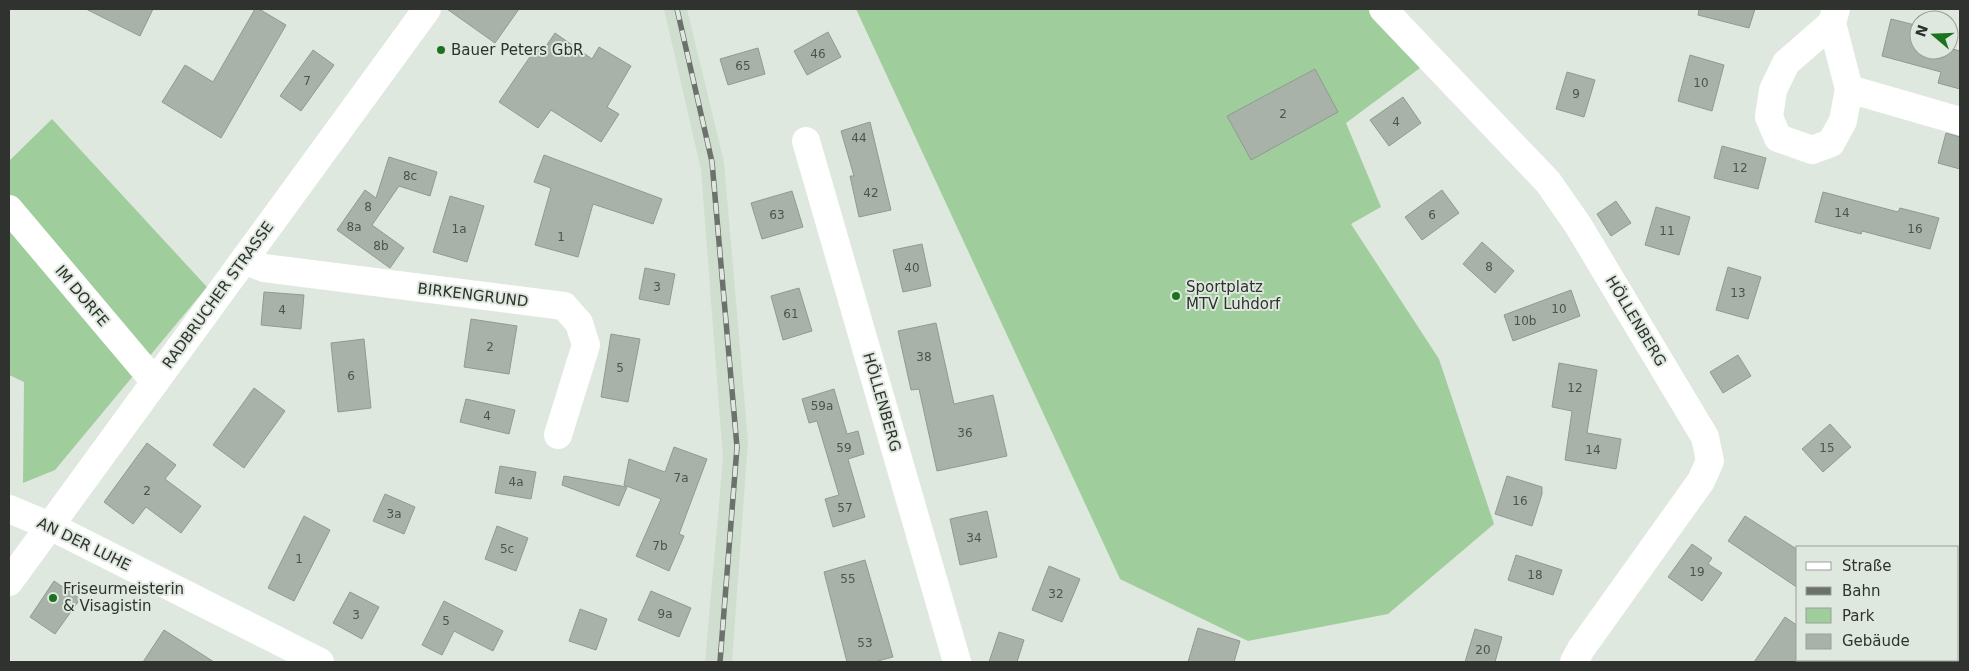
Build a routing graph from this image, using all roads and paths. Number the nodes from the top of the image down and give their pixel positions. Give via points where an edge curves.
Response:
1 (427, 9) edge
2 (1383, 9) edge
3 (1834, 16) edge
4 (1849, 89) junction
5 (1960, 120) edge
6 (806, 141) dead end
7 (9, 209) edge
8 (244, 260) junction
9 (155, 382) junction
10 (558, 435) dead end
11 (9, 509) edge
12 (50, 526) junction
13 (9, 582) edge
14 (320, 662) edge
15 (957, 662) edge
16 (1574, 662) edge

1 - 8 street, RADBRUCHER STRASSE
2 - 16 street, HÖLLENBERG via 1548,182 1578,225 1705,437 1710,461 1701,481
3 - 4 street
3 - 4 street via 1786,63 1773,90 1769,117 1778,138 1812,150 1832,143 1843,121
4 - 5 street
6 - 15 street, HÖLLENBERG
7 - 9 street, IM DORFE
8 - 9 street, RADBRUCHER STRASSE
8 - 10 street, BIRKENGRUND via 264,268 564,306 579,323 586,345
9 - 12 street, RADBRUCHER STRASSE
11 - 12 street, AN DER LUHE
12 - 13 street, RADBRUCHER STRASSE
12 - 14 street, AN DER LUHE

